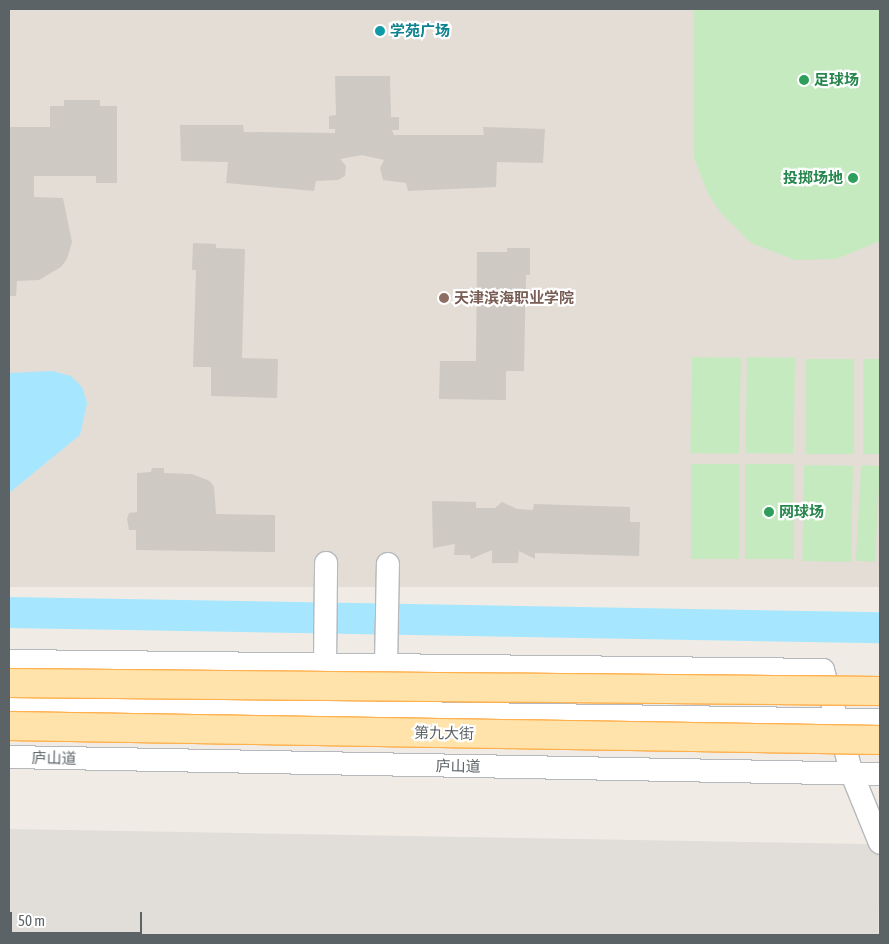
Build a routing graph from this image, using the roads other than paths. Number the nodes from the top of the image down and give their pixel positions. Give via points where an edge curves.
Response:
1 (326, 563) dead end
2 (388, 564) dead end
3 (9, 661) edge
4 (325, 664) junction
5 (386, 665) junction
6 (9, 683) edge
7 (880, 691) edge
8 (9, 707) edge
9 (837, 720) junction
10 (880, 720) edge
11 (9, 726) edge
12 (880, 740) edge
13 (9, 757) edge
14 (852, 774) junction
15 (880, 774) edge
16 (880, 843) edge

1 - 4 street
2 - 5 street
3 - 4 street
4 - 5 street
5 - 9 street via 823,670
6 - 7 main road, bridge
8 - 9 street
9 - 10 street
9 - 14 street
11 - 12 main road, 第九大街, bridge
13 - 14 street, 庐山道
14 - 15 street, 庐山道
14 - 16 street

